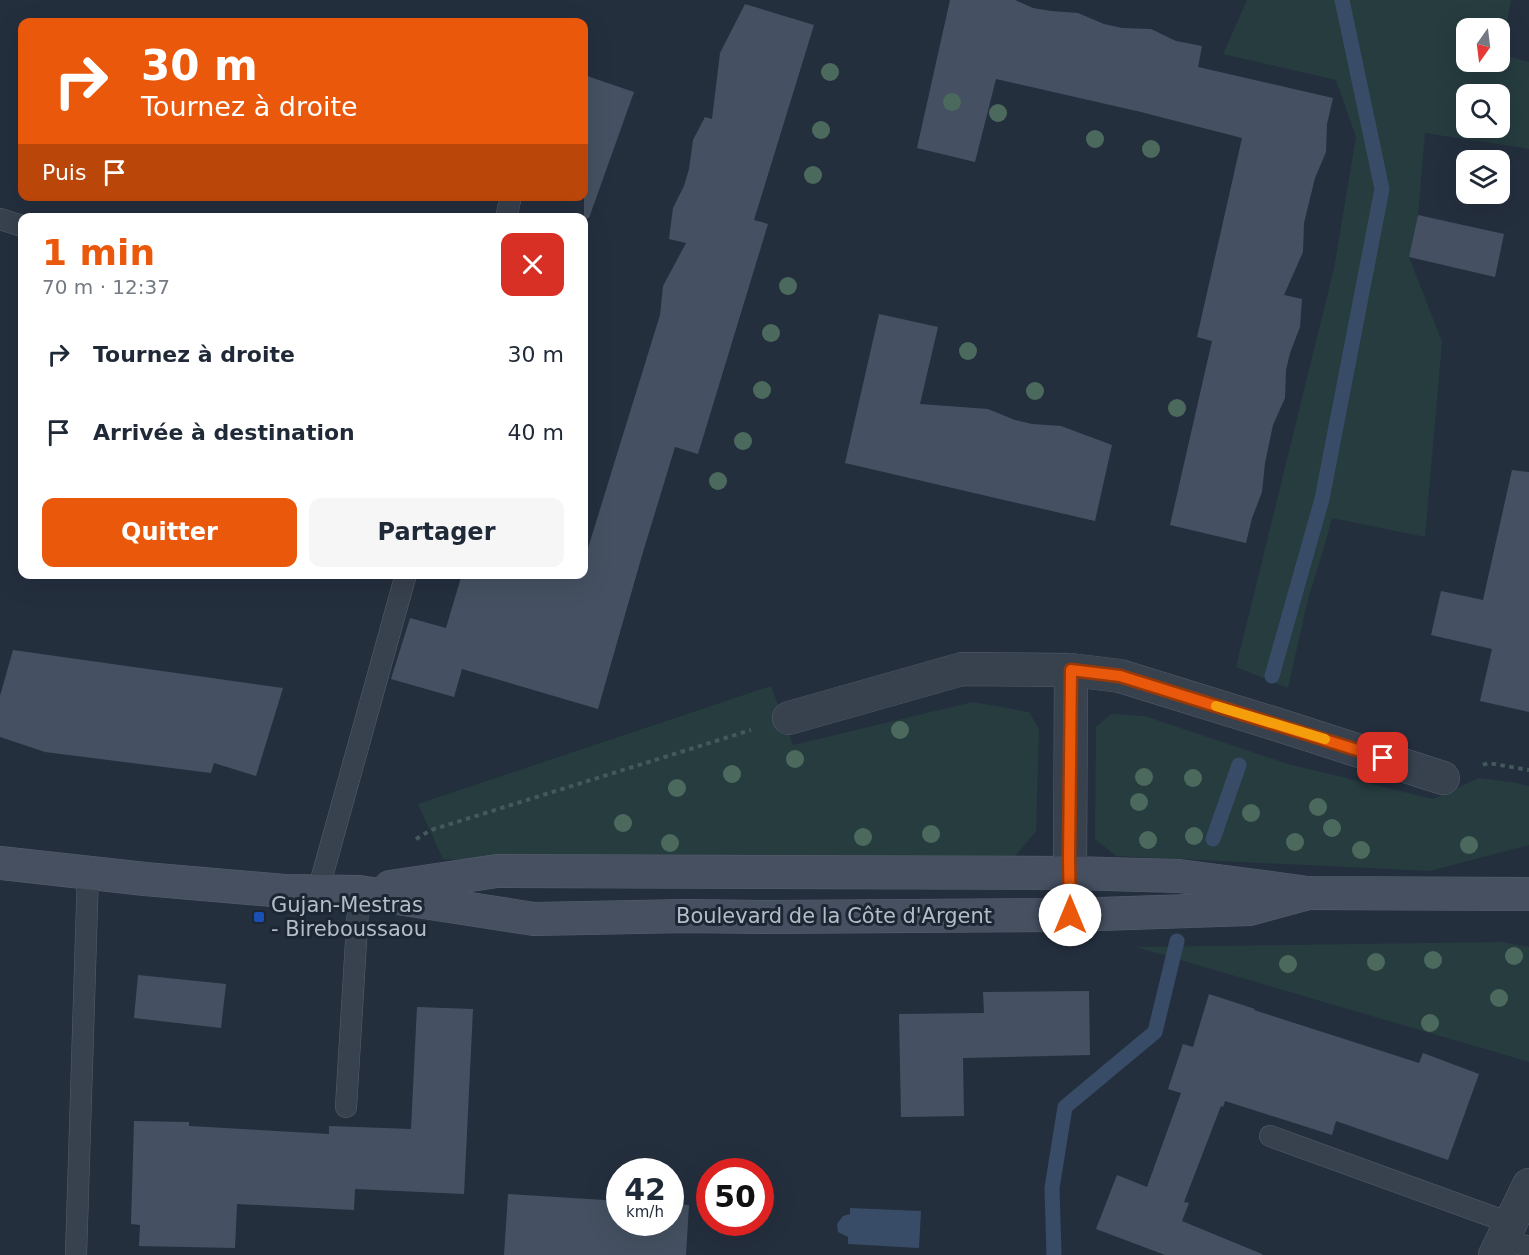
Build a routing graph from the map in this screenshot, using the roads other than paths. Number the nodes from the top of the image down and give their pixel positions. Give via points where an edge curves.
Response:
1 (0, 219) edge
2 (18, 225) edge
3 (405, 579) edge
4 (1071, 670) junction
5 (789, 718) road end
6 (1443, 778) dead end
7 (0, 863) edge
8 (88, 873) junction
9 (1070, 873) junction
10 (318, 891) junction
11 (359, 892) junction
12 (1308, 893) junction
13 (1529, 894) edge
14 (1070, 915) junction
15 (346, 1107) dead end
16 (1270, 1136) dead end
17 (1529, 1185) edge
18 (1509, 1241) edge
19 (76, 1255) edge

1 - 2 lane
3 - 10 lane
4 - 5 street via 962,669
4 - 6 street via 1120,676
4 - 9 street
7 - 8 main road, Boulevard de la Côte d'Argent
8 - 10 main road, Boulevard de la Côte d'Argent
8 - 19 lane
9 - 11 main road, Boulevard de la Côte d'Argent via 497,871
9 - 12 main road, Boulevard de la Côte d'Argent via 1179,876
9 - 14 main road
10 - 11 main road, Boulevard de la Côte d'Argent
11 - 14 main road, Boulevard de la Côte d'Argent via 534,919
11 - 15 lane
12 - 13 main road, Boulevard de la Côte d'Argent
12 - 14 main road, Boulevard de la Côte d'Argent via 1249,909
16 - 18 lane
17 - 18 street

